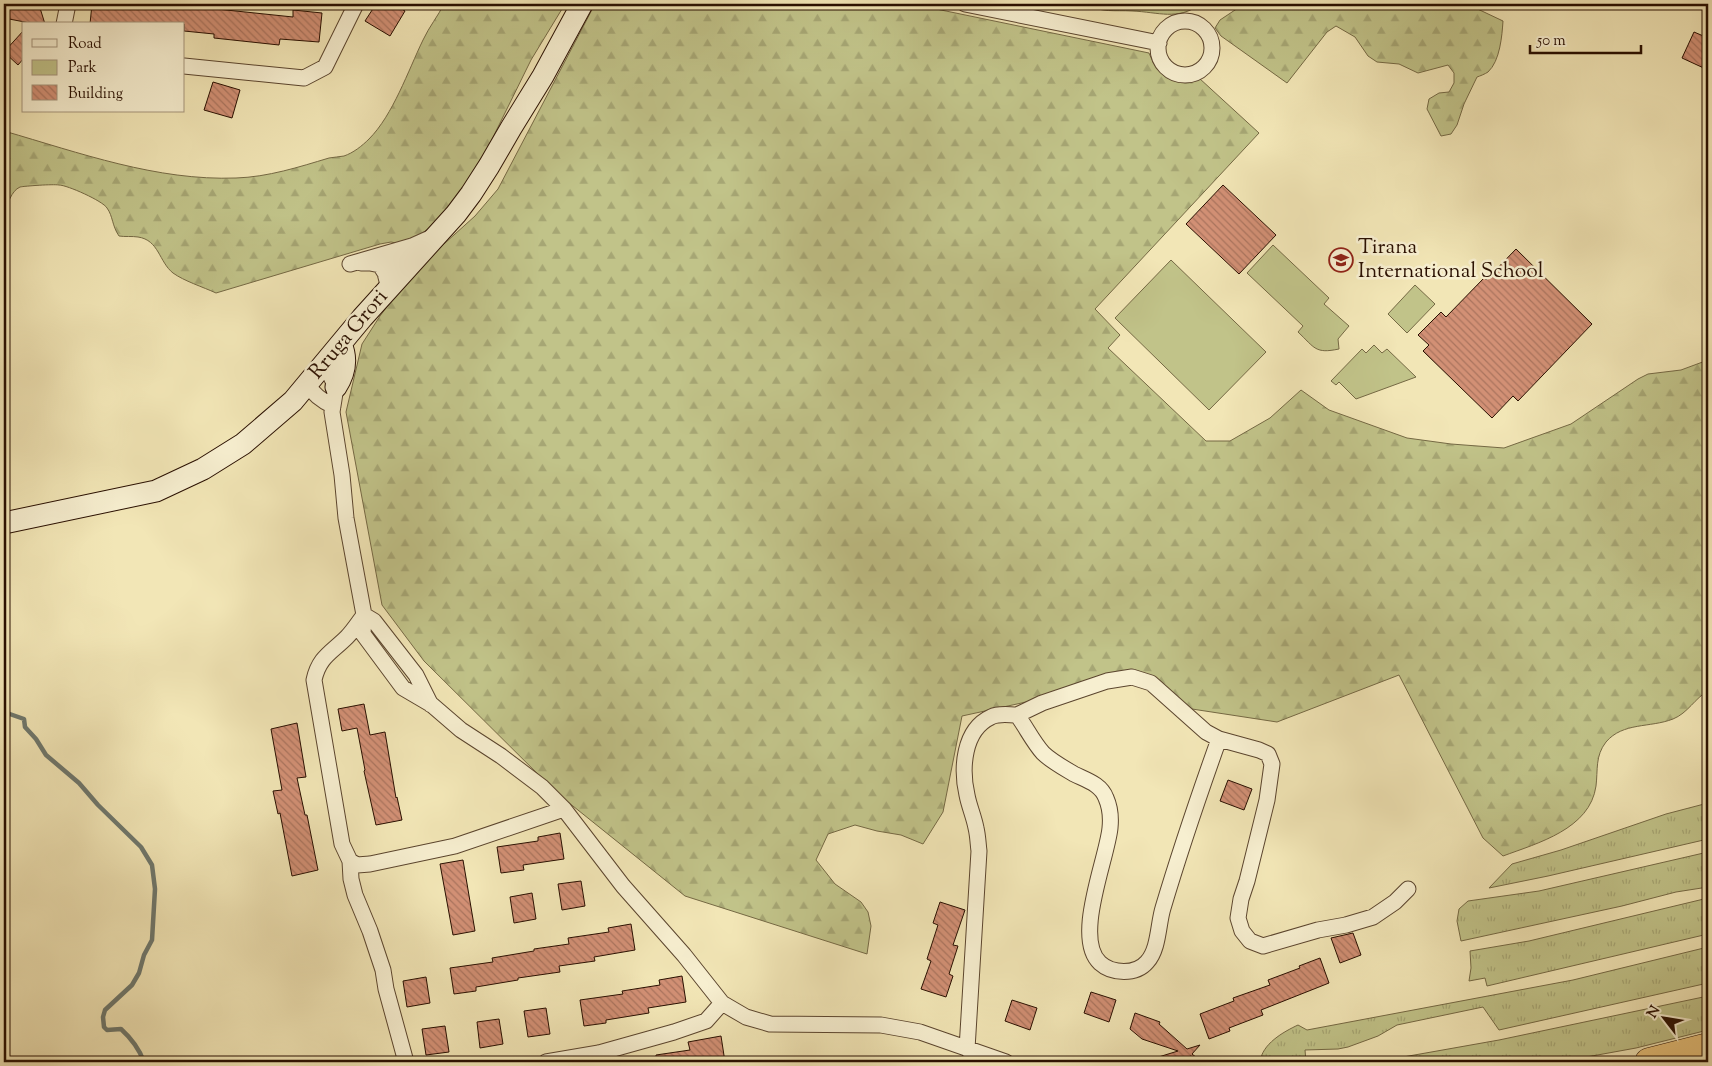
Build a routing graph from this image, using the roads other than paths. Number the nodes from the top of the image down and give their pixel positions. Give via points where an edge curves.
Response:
1 (68, 4) edge
2 (356, 4) edge
3 (582, 4) edge
4 (965, 4) edge
5 (64, 22) edge
6 (1159, 43) dead end
7 (185, 66) edge
8 (436, 235) junction
9 (415, 259) junction
10 (380, 265) junction
11 (389, 289) junction
12 (341, 344) junction
13 (321, 368) junction
14 (307, 384) junction
15 (334, 396) junction
16 (13, 521) edge
17 (364, 616) junction
18 (1017, 715) junction
19 (1219, 739) junction
20 (564, 809) junction
21 (350, 861) junction
22 (1408, 889) dead end
23 (722, 1003) junction
24 (1708, 1048) edge
25 (967, 1049) junction
26 (406, 1062) edge
27 (546, 1062) edge
28 (1006, 1062) edge
29 (1649, 1062) edge

1 - 5 street
2 - 7 street via 325,67 304,78
3 - 8 main road, Rruga Grori via 490,166 456,214
4 - 6 street
8 - 9 main road, Rruga Grori
8 - 10 street via 412,246 350,264
9 - 10 street
9 - 11 main road, Rruga Grori
10 - 11 street
11 - 12 main road, Rruga Grori
12 - 13 main road, Rruga Grori
12 - 15 main road via 346,355 342,379
13 - 14 main road, Rruga Grori
13 - 15 street via 329,373
14 - 15 street via 322,400
14 - 16 main road, Rruga Grori via 293,401 243,444 195,473 156,491
15 - 17 street via 346,518
17 - 20 street via 363,634 403,688 432,705 461,730 501,756 542,787
17 - 21 street via 348,637 320,663 314,680 337,821
18 - 19 street via 1107,681 1132,677 1151,684 1206,732
18 - 19 street via 1043,752 1093,782 1106,796 1110,829 1089,937 1092,954 1099,962 1106,968 1122,972 1139,970 1154,948 1161,913
18 - 25 street via 990,717 977,727 968,742 964,774 966,795 977,829 979,851
19 - 22 street via 1268,754 1272,764 1267,800 1238,918 1242,932 1250,942 1263,946 1373,917
20 - 21 street via 455,846 370,864
20 - 23 street via 623,886
21 - 26 street via 354,895 383,970
23 - 25 street via 746,1017 770,1024 881,1025 920,1032
23 - 27 street via 706,1021 674,1032 599,1053
24 - 29 highway
25 - 28 street

